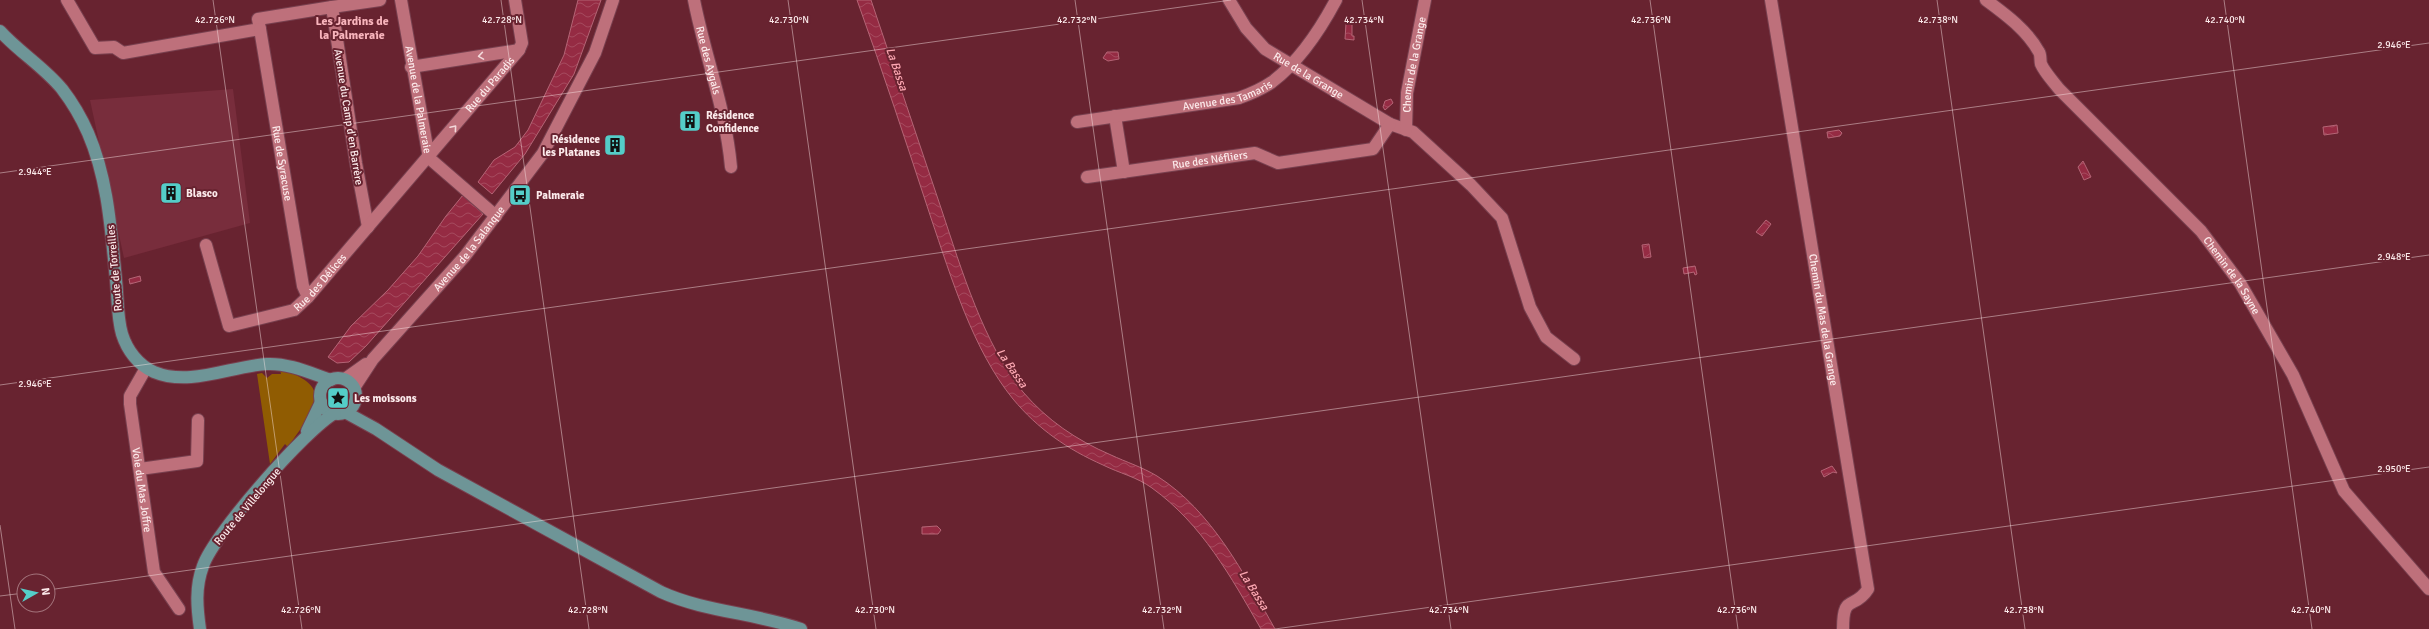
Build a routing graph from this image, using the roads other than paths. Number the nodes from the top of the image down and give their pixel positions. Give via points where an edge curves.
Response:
1 (67, 0) edge
2 (380, 0) edge
3 (401, 0) edge
4 (515, 0) edge
5 (613, 0) edge
6 (694, 0) edge
7 (1229, 0) edge
8 (1336, 0) edge
9 (1425, 0) edge
10 (1771, 0) edge
11 (1986, 0) edge
12 (332, 8) junction
13 (260, 29) junction
14 (0, 31) edge
15 (519, 50) junction
16 (1290, 65) junction
17 (411, 67) junction
18 (1115, 116) junction
19 (1077, 122) dead end
20 (1390, 124) junction
21 (1406, 130) junction
22 (428, 158) junction
23 (731, 167) dead end
24 (1124, 172) junction
25 (1087, 178) dead end
26 (496, 216) junction
27 (368, 227) junction
28 (206, 244) dead end
29 (308, 297) junction
30 (373, 359) junction
31 (1574, 359) dead end
32 (146, 368) junction
33 (345, 379) junction
34 (327, 384) junction
35 (354, 388) junction
36 (321, 402) junction
37 (354, 402) junction
38 (340, 413) junction
39 (198, 420) dead end
40 (376, 429) junction
41 (305, 436) junction
42 (140, 469) junction
43 (2429, 589) edge
44 (179, 609) dead end
45 (200, 629) edge
46 (801, 629) edge
47 (1843, 629) edge

1 - 13 street via 95,48 114,47 123,53
2 - 12 street
3 - 17 street, Avenue de la Palmeraie
4 - 15 street, Rue du Paradis via 522,43
5 - 26 street, Avenue de la Salanque via 595,53 562,119 543,153
6 - 23 street, Rue des Aygals via 728,133
7 - 16 street, Rue de la Grange via 1246,28 1265,49
8 - 16 street, Avenue des Tamaris via 1321,29
9 - 21 street, Chemin de la Grange via 1407,93
10 - 47 street, Chemin du Mas de la Grange via 1868,589 1864,596 1848,604 1843,611
11 - 43 street, Chemin de la Sayne via 2030,39 2040,53 2041,63 2046,72 2059,89 2201,231 2240,283 2293,375 2344,491
12 - 13 street via 258,19
12 - 27 street, Avenue du Camp d'en Barrère
13 - 29 street, Rue de Syracuse via 303,286
14 - 32 main road, Route de Torreilles via 62,88 88,133 98,159 110,221 122,334 132,355
15 -> 17 street
22 -> 15 street, Rue du Paradis
16 - 18 street, Avenue des Tamaris via 1272,82 1239,98
16 - 20 street, Rue de la Grange
17 - 22 street, Avenue de la Palmeraie
18 - 19 street, Avenue des Tamaris
18 - 24 street
20 - 21 street, Rue de la Grange
20 - 24 street, Rue des Néfliers via 1373,149 1278,163 1255,153
21 - 31 street, Rue de la Grange via 1413,132 1471,185 1502,218 1530,307 1546,337
22 - 26 street, Avenue de la Palmeraie
22 - 27 street, Rue des Délices
24 - 25 street, Rue des Néfliers
26 - 30 street, Avenue de la Salanque via 465,256
27 - 29 street, Rue des Délices
28 - 29 street, Rue des Délices via 229,326 294,310
30 - 33 street, Avenue de la Salanque
30 - 35 street, Avenue de la Salanque
32 - 34 main road, Route de Torreilles via 162,375 180,378 266,364 292,366
32 - 42 street, Voie du Mas Joffre via 130,396
33 - 34 main road
33 - 35 main road
34 - 36 main road
35 - 37 main road
36 - 38 main road via 326,409
36 - 41 main road, Route de Villelongue
37 - 38 main road
37 - 40 main road
38 - 40 main road
38 - 41 main road, Route de Villelongue
39 - 42 street via 197,461
40 - 46 main road via 438,470 661,592 681,601 774,619
41 - 45 main road, Route de Villelongue via 222,534 203,565 197,590
42 - 44 street, Voie du Mas Joffre via 154,572

